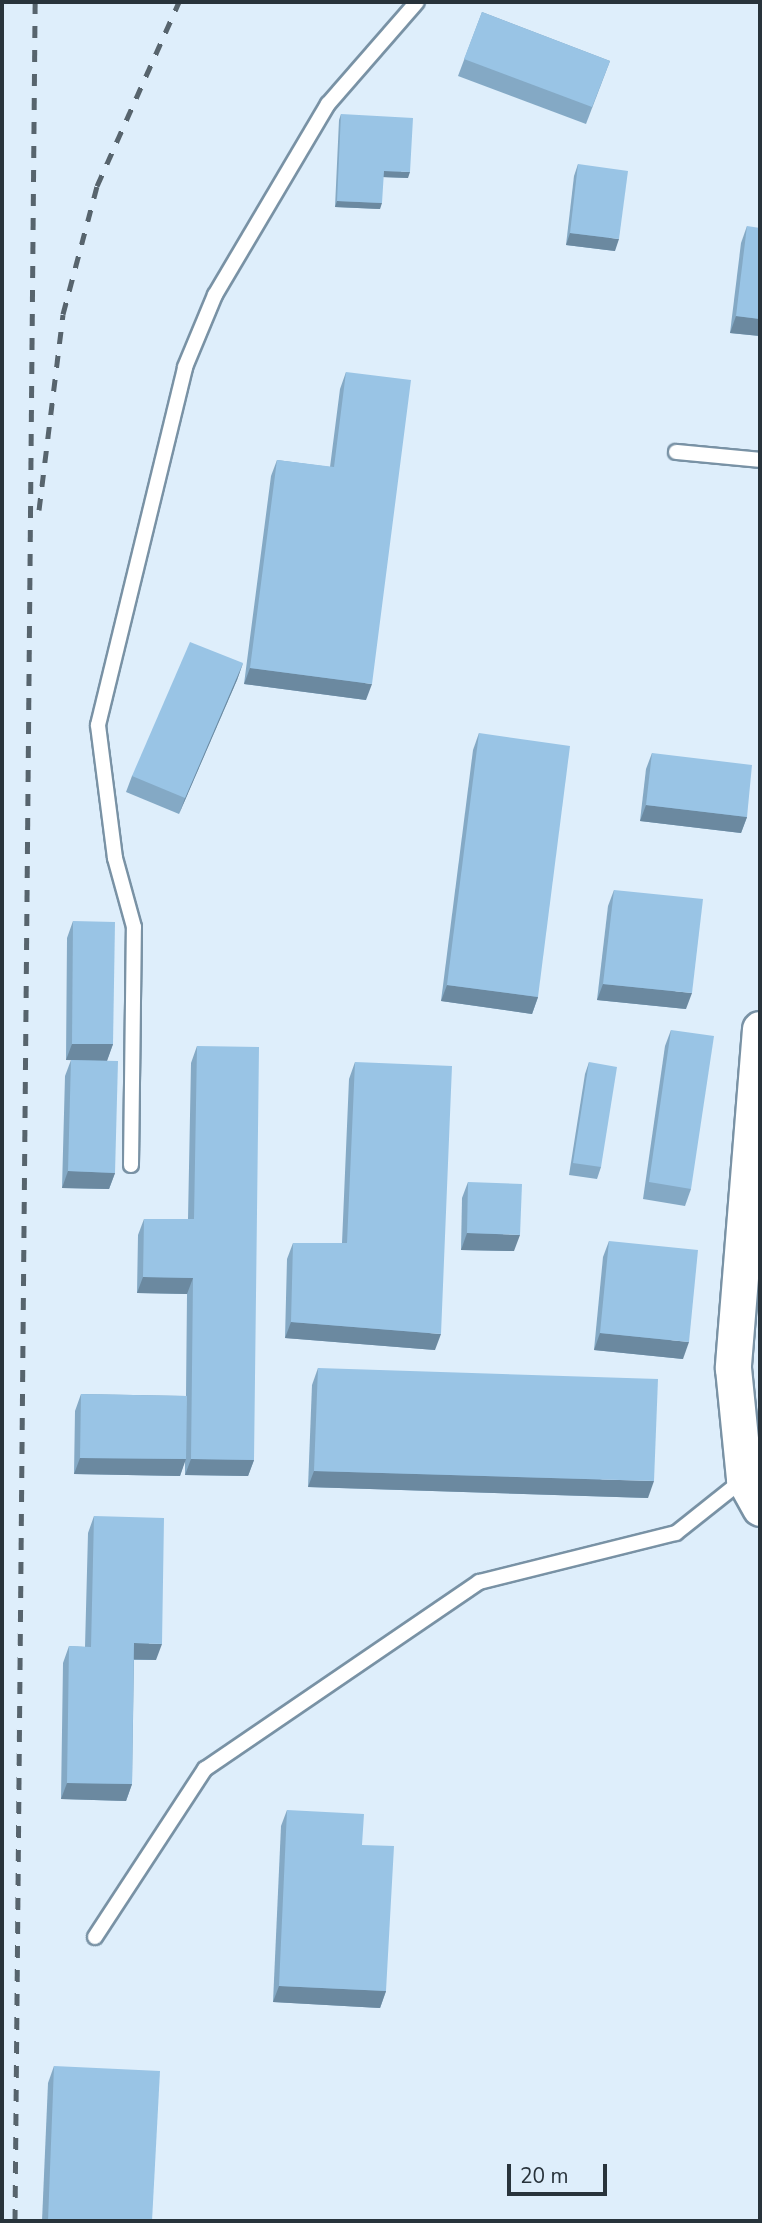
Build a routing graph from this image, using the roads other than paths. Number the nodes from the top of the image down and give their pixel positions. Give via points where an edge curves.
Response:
1 (417, 2) edge
2 (676, 452) dead end
3 (760, 460) edge
4 (760, 1029) edge
5 (131, 1165) dead end
6 (752, 1494) edge
7 (95, 1937) dead end

1 - 5 lane via 328,104 215,295 182,380 98,725 115,858 134,927
2 - 3 lane
4 - 6 street via 733,1368
6 - 7 lane via 676,1533 479,1581 205,1769

